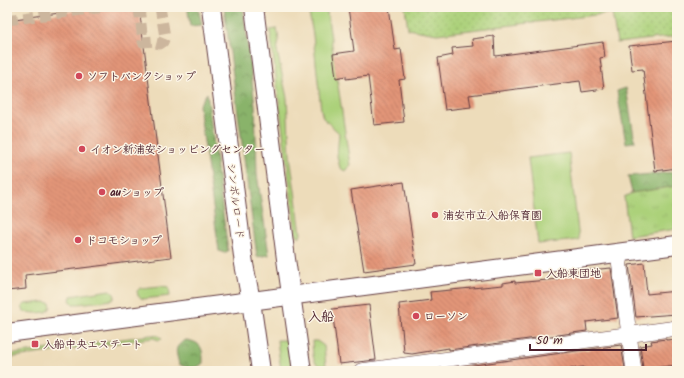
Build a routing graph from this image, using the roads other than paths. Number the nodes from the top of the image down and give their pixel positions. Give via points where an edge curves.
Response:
1 (211, 7) edge
2 (254, 7) edge
3 (677, 245) edge
4 (618, 253) junction
5 (292, 296) junction
6 (252, 301) junction
7 (677, 328) edge
8 (7, 333) edge
9 (630, 334) junction
10 (261, 371) edge
11 (302, 371) edge
12 (361, 371) edge
13 (634, 371) edge

1 - 6 street, シンボルロード via 244,264
2 - 5 street
3 - 4 street
4 - 5 street
4 - 9 street
5 - 6 street
5 - 11 street
6 - 8 street
6 - 10 street, シンボルロード
7 - 9 street
9 - 12 street
9 - 13 street

